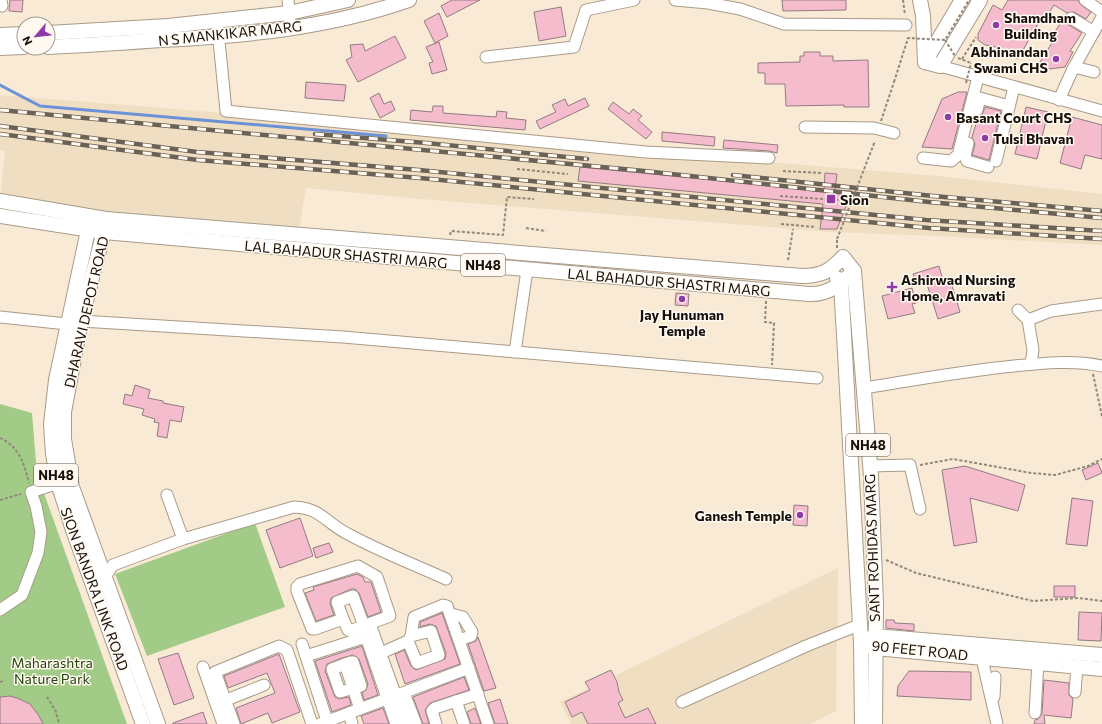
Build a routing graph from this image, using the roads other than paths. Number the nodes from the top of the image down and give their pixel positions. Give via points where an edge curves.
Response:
1 (409, 0) edge
2 (634, 0) edge
3 (675, 0) edge
4 (920, 0) edge
5 (962, 0) edge
6 (980, 0) edge
7 (1085, 0) edge
8 (342, 1) edge
9 (288, 6) edge
10 (1102, 12) edge
11 (1102, 17) edge
12 (1071, 18) dead end
13 (340, 19) junction
14 (905, 20) road end
15 (217, 21) junction
16 (291, 29) junction
17 (1094, 32) junction
18 (16, 34) edge
19 (144, 34) junction
20 (0, 35) edge
21 (56, 36) edge
22 (219, 37) junction
23 (66, 39) junction
24 (56, 43) edge
25 (16, 47) edge
26 (0, 48) edge
27 (486, 57) dead end
28 (925, 62) junction
29 (940, 66) junction
30 (1074, 67) junction
31 (1094, 72) dead end
32 (982, 78) junction
33 (1014, 87) junction
34 (980, 98) junction
35 (1059, 100) junction
36 (1009, 106) junction
37 (1102, 111) edge
38 (806, 128) dead end
39 (894, 133) dead end
40 (769, 158) dead end
41 (923, 158) dead end
42 (0, 202) edge
43 (0, 216) edge
44 (90, 223) junction
45 (105, 226) junction
46 (483, 251) junction
47 (481, 265) junction
48 (527, 270) junction
49 (831, 270) junction
50 (854, 271) junction
51 (841, 284) junction
52 (1102, 304) edge
53 (1018, 310) dead end
54 (0, 317) edge
55 (1028, 320) junction
56 (74, 323) junction
57 (515, 352) junction
58 (1031, 364) junction
59 (1097, 365) edge
60 (817, 378) dead end
61 (864, 388) junction
62 (869, 452) junction
63 (851, 453) junction
64 (870, 466) junction
65 (58, 483) junction
66 (167, 495) dead end
67 (920, 509) dead end
68 (854, 526) junction
69 (873, 526) junction
70 (183, 538) junction
71 (446, 579) dead end
72 (99, 580) junction
73 (0, 610) edge
74 (343, 619) junction
75 (859, 625) junction
76 (369, 630) junction
77 (874, 642) junction
78 (861, 643) junction
79 (302, 644) dead end
80 (980, 650) junction
81 (381, 653) junction
82 (306, 656) junction
83 (1099, 661) edge
84 (1036, 662) junction
85 (345, 664) dead end
86 (1077, 666) junction
87 (203, 667) dead end
88 (469, 668) junction
89 (996, 677) dead end
90 (386, 680) junction
91 (264, 685) dead end
92 (1075, 692) dead end
93 (478, 694) junction
94 (992, 694) junction
95 (396, 696) junction
96 (456, 701) junction
97 (220, 702) junction
98 (682, 702) dead end
99 (360, 709) junction
100 (1033, 712) dead end
101 (400, 714) edge
102 (350, 719) edge
103 (325, 723) edge
104 (143, 724) edge
105 (158, 724) edge
106 (223, 724) edge
107 (234, 724) edge
108 (312, 724) edge
109 (406, 724) edge
110 (416, 724) edge
111 (436, 724) edge
112 (464, 724) edge
113 (488, 724) edge
114 (862, 724) edge
115 (875, 724) edge
116 (997, 724) edge

1 - 13 main road, N S MANKIKAR MARG
2 - 27 street via 586,10 574,47
3 - 14 street via 734,8 784,24
4 - 28 main road
5 - 28 main road
6 - 29 main road
7 - 10 street
8 - 9 main road
8 - 13 main road
9 - 15 main road
9 - 16 street
11 - 17 street
12 - 17 street
13 - 16 main road, N S MANKIKAR MARG
15 - 19 main road
15 - 22 street
16 - 22 main road, N S MANKIKAR MARG
17 - 30 street
18 - 20 main road
19 - 22 main road, N S MANKIKAR MARG
19 - 23 main road, N S MANKIKAR MARG
21 - 23 main road
22 - 40 street via 226,111 646,152
23 - 24 main road, N S MANKIKAR MARG
25 - 26 main road
28 - 29 main road
29 - 32 street
30 - 31 street
30 - 35 street
32 - 33 street
32 - 34 street
32 - 41 street via 958,155 951,162
33 - 35 street
33 - 36 street
34 - 36 street
34 - 36 street via 965,156 967,160 992,164
35 - 37 street
38 - 39 street via 874,128
42 - 44 main road, LAL BAHADUR SHASTRI MARG / NH48
43 - 44 main road, LAL BAHADUR SHASTRI MARG / NH48
44 - 45 main road, LAL BAHADUR SHASTRI MARG / NH48
44 - 56 main road, SION BANDRA LINK ROAD / NH48
45 - 46 main road, LAL BAHADUR SHASTRI MARG / NH48
45 - 47 main road, LAL BAHADUR SHASTRI MARG / NH48
45 - 56 main road, DHARAVI DEPOT ROAD
46 - 47 main road
46 - 49 main road, LAL BAHADUR SHASTRI MARG / NH48 via 802,276 813,276
47 - 48 main road, LAL BAHADUR SHASTRI MARG / NH48
48 - 51 main road, LAL BAHADUR SHASTRI MARG / NH48 via 818,294
48 - 57 street
49 - 50 main road, LAL BAHADUR SHASTRI MARG / NH48 via 843,257
49 - 51 main road
50 - 51 main road, LAL BAHADUR SHASTRI MARG / NH48
50 - 61 main road, SANT ROHIDAS MARG / NH48
51 - 63 main road, SANT ROHIDAS MARG
52 - 55 street via 1051,311
53 - 55 street
54 - 56 street
55 - 58 street via 1033,350
56 - 57 street via 343,337
56 - 65 main road, SION BANDRA LINK ROAD / NH48 via 56,380 51,424
56 - 72 main road, DHARAVI DEPOT ROAD via 64,412 64,439 72,487
57 - 60 street
58 - 59 street
58 - 61 street via 970,370
61 - 62 main road, SANT ROHIDAS MARG / NH48
62 - 63 main road
62 - 64 main road, SANT ROHIDAS MARG / NH48
63 - 68 main road, SANT ROHIDAS MARG
64 - 67 street via 908,464 911,467
64 - 69 main road, SANT ROHIDAS MARG / NH48
65 - 72 main road, SION BANDRA LINK ROAD / NH48 via 73,530
65 - 73 street via 31,492 41,532 38,553 22,595
66 - 70 street
68 - 69 main road
68 - 75 main road, SANT ROHIDAS MARG
69 - 77 main road, SANT ROHIDAS MARG / NH48
70 - 71 street via 280,510 307,508 346,534
70 - 72 street via 113,565
72 - 104 main road, SION BANDRA LINK ROAD / NH48
72 - 105 main road, DHARAVI DEPOT ROAD
74 - 76 street via 349,631
74 - 76 street via 337,602 353,596
74 - 76 street via 312,629 297,587 361,567 377,577 390,612 388,618
75 - 78 main road, SANT ROHIDAS MARG
75 - 98 street
76 - 81 street
76 - 82 street
76 - 90 street
77 - 78 main road, 90 FEET ROAD
77 - 80 main road, 90 FEET ROAD
77 - 115 main road, SANT ROHIDAS MARG
78 - 114 main road, SANT ROHIDAS MARG
79 - 82 street
80 - 83 main road, 90 FEET ROAD
80 - 84 main road, 90 FEET ROAD
80 - 94 street
81 - 88 street via 409,639 413,621 418,614 447,606
81 - 90 street
82 - 103 street
83 - 86 main road, 90 FEET ROAD
84 - 86 main road, 90 FEET ROAD
84 - 100 street
85 - 99 street
86 - 92 street
87 - 97 street
88 - 93 street
88 - 95 street
89 - 94 street
90 - 95 street
91 - 97 street
93 - 96 street
93 - 113 street
94 - 116 street
95 - 99 street
95 - 101 street
96 - 111 street via 433,710
96 - 112 street
97 - 106 street
97 - 107 street
97 - 108 street via 216,671 279,646 287,650
99 - 102 street
101 - 109 street
101 - 110 street
102 - 103 street

